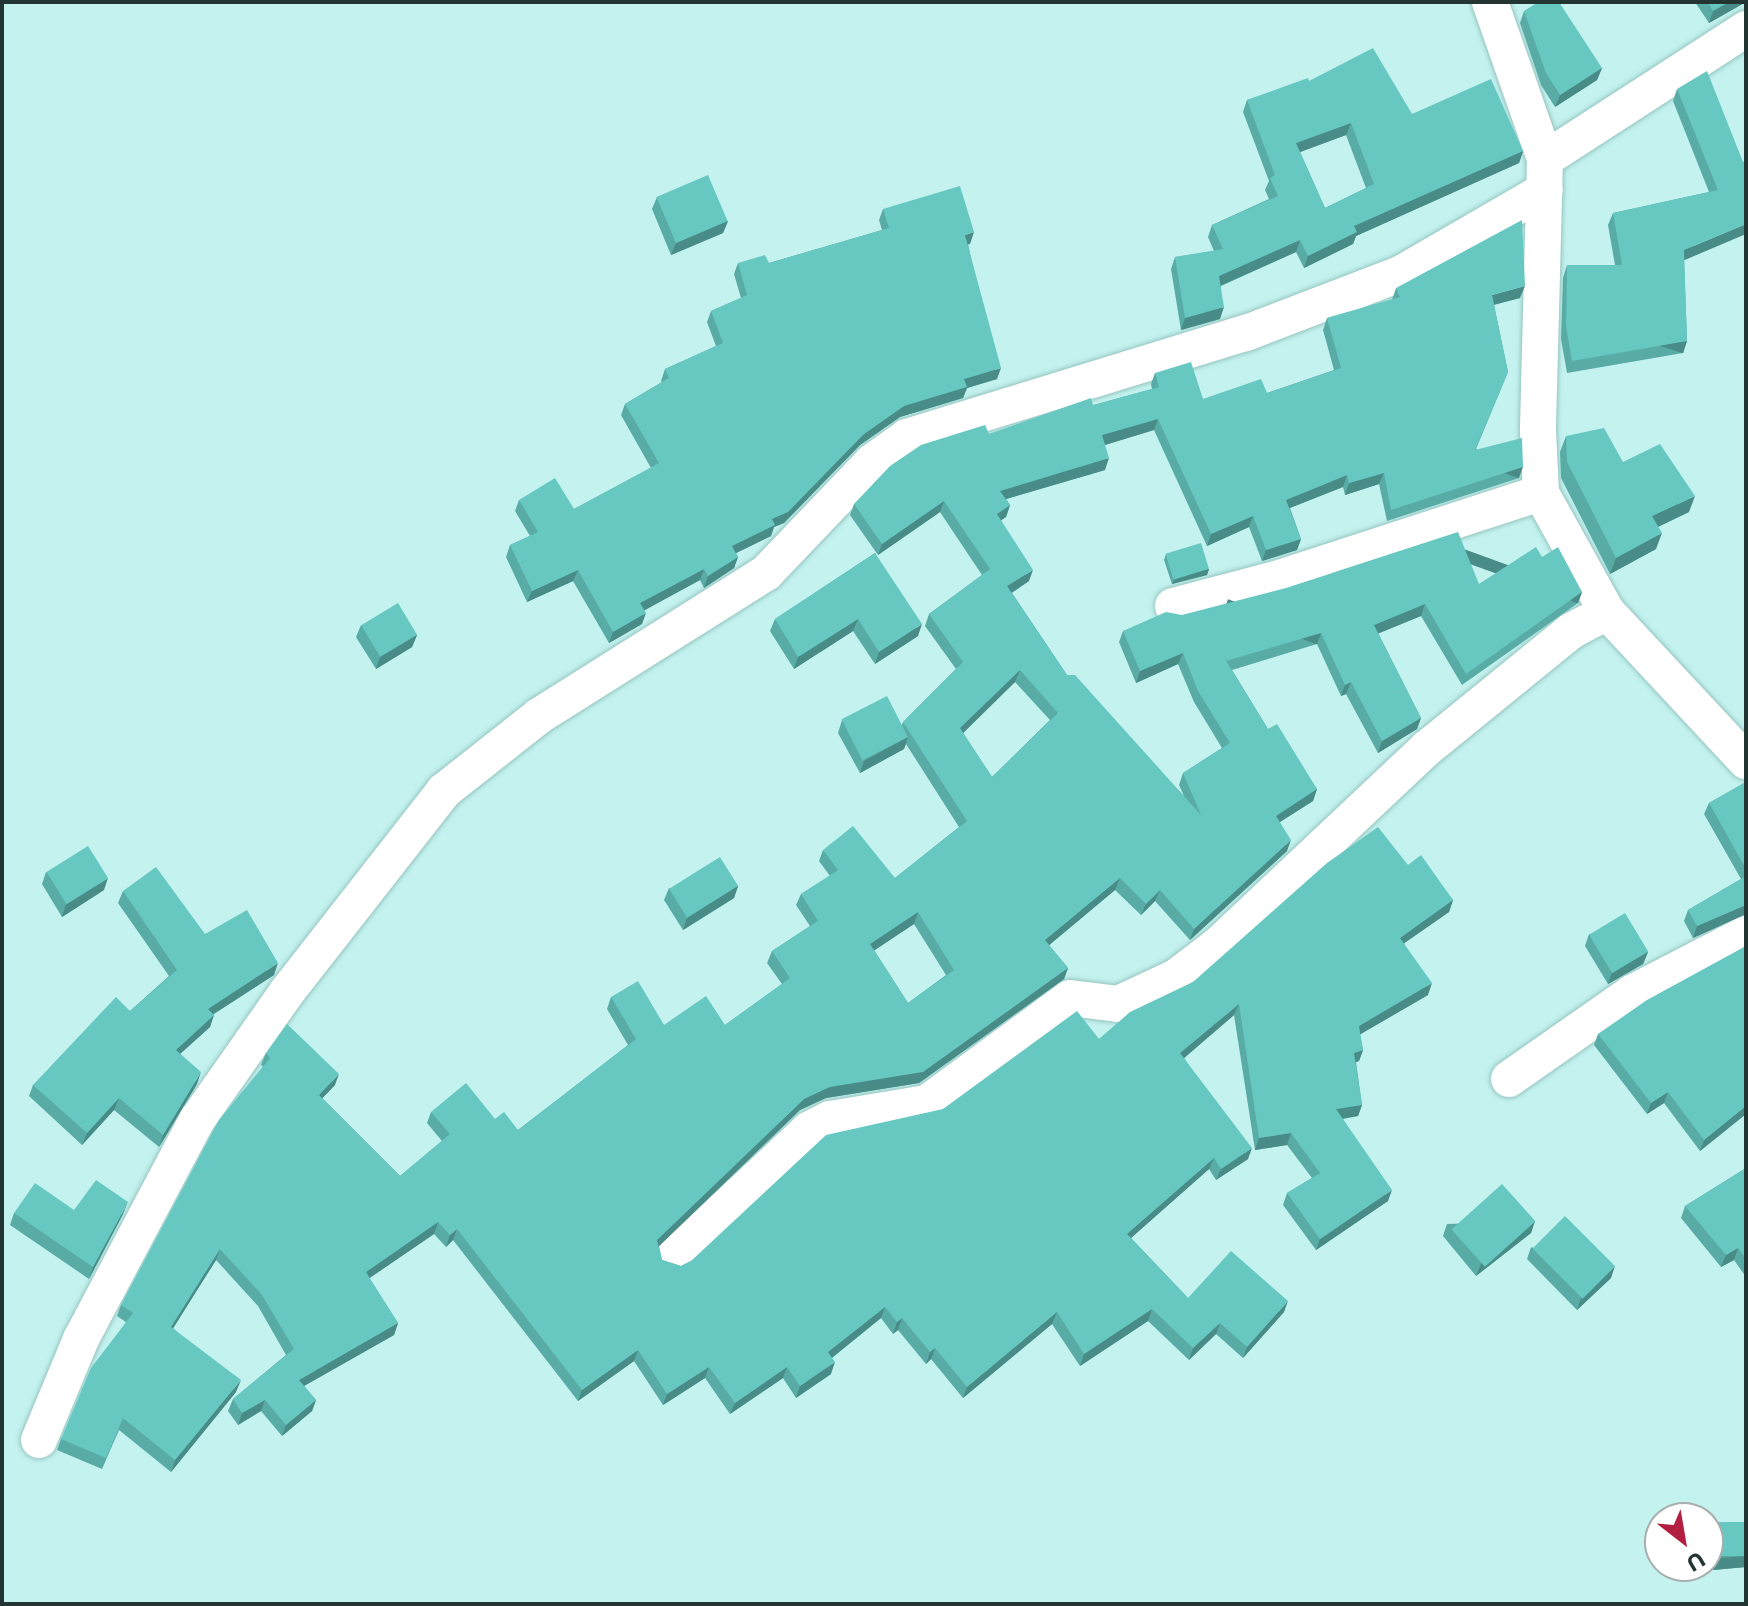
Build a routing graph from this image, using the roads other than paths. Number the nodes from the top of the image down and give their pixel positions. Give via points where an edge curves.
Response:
1 (1490, 2) edge
2 (1746, 29) edge
3 (1545, 175) junction
4 (1541, 493) junction
5 (1173, 606) dead end
6 (1607, 612) junction
7 (1746, 761) edge
8 (1746, 934) edge
9 (1509, 1079) dead end
10 (673, 1257) dead end
11 (39, 1440) dead end

1 - 3 street
2 - 3 street
3 - 4 street
3 - 11 street via 1402,273 1246,333 907,437 872,462 766,573 539,716 444,791 287,992 197,1120 81,1339
4 - 5 street via 1276,579
4 - 6 street
6 - 7 street
6 - 10 street via 1571,631 1426,749 1218,945 1176,977 1118,1004 1070,998 927,1103 830,1119 810,1129
8 - 9 street via 1632,993

